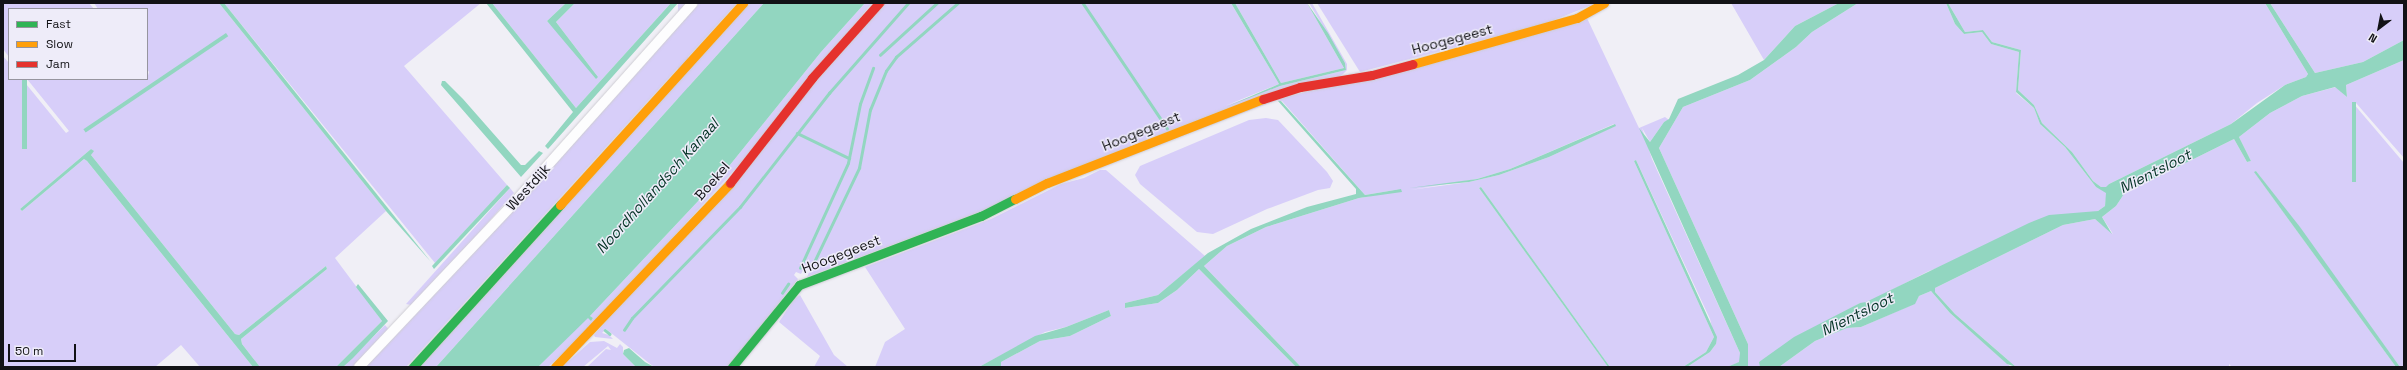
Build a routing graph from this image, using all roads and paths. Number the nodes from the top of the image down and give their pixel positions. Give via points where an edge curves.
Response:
1 (693, 3) edge
2 (743, 3) edge
3 (879, 3) edge
4 (1604, 3) edge
5 (359, 367) edge
6 (413, 367) edge
7 (555, 367) edge
8 (732, 367) edge

1 - 5 street, Westdijk via 514,203
2 - 6 street
3 - 7 street, Boekel via 812,78 726,188
4 - 8 street, Hoogegeest via 1577,18 1527,34 1372,75 1300,87 1273,95 1048,183 981,216 799,285

